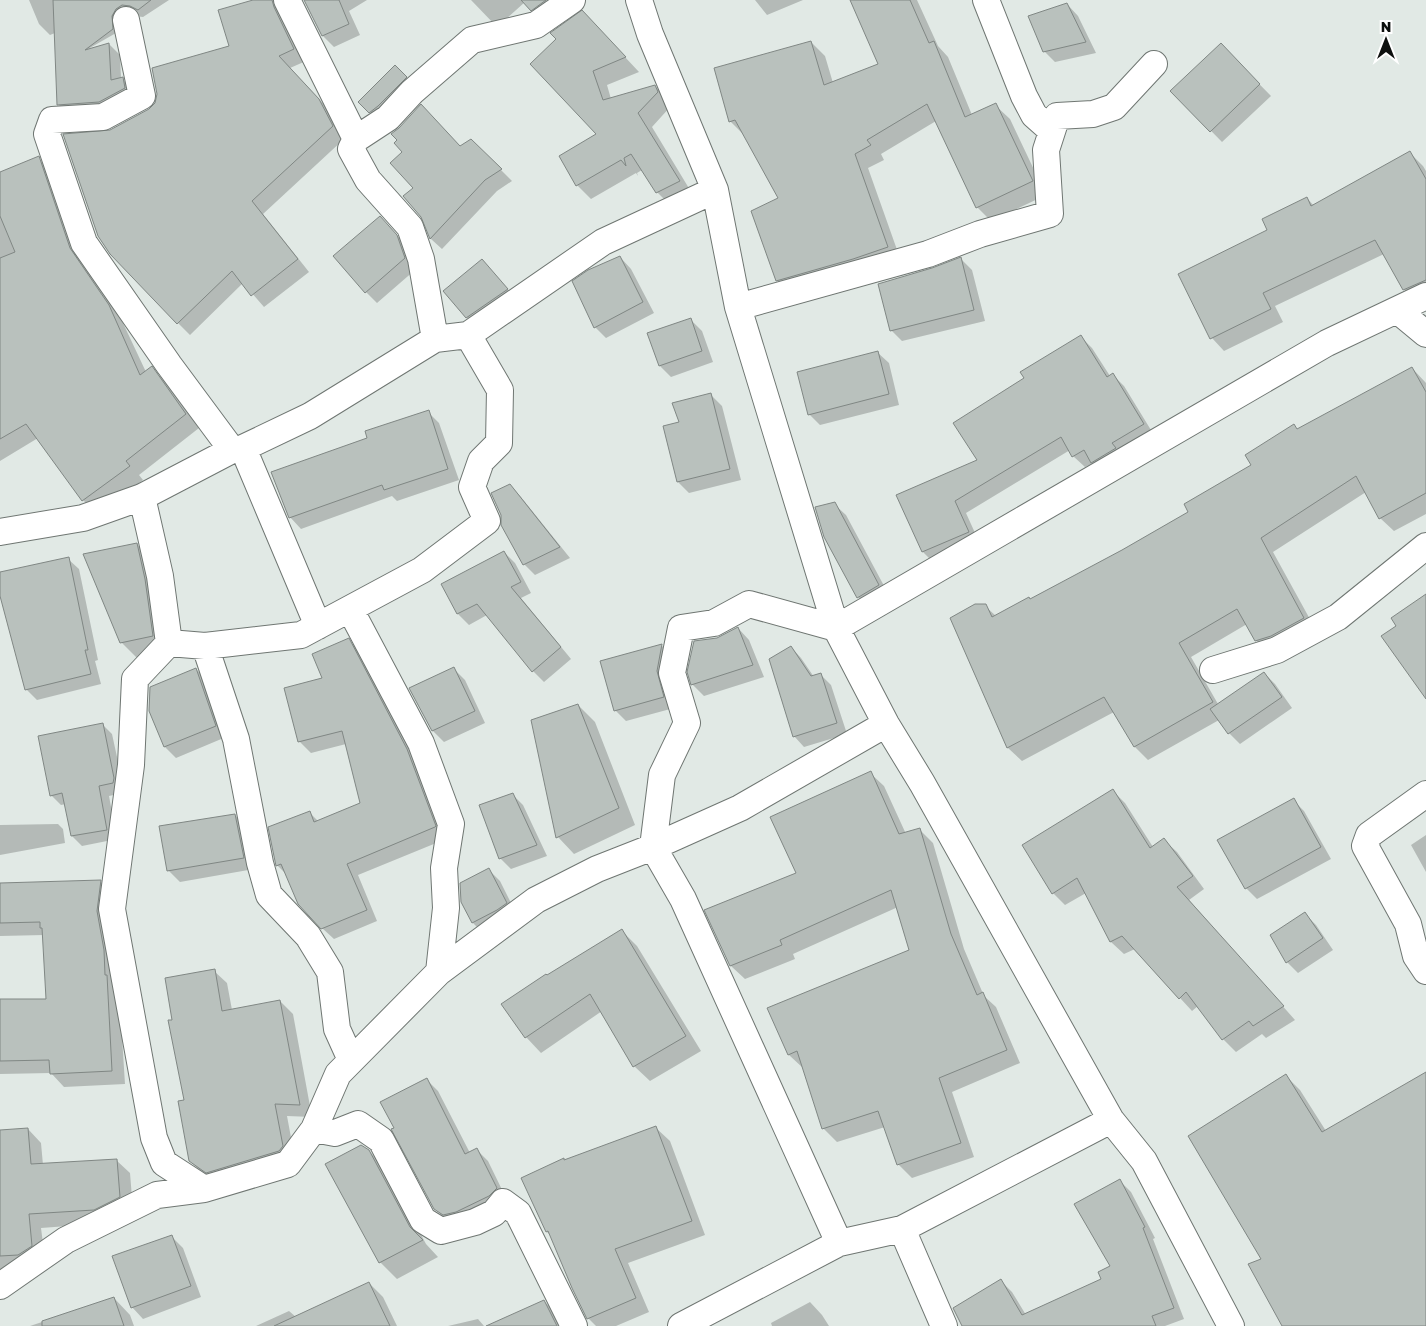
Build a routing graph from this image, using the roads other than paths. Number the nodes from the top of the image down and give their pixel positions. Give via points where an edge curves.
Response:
1 (287, 0) edge
2 (572, 0) edge
3 (639, 0) edge
4 (986, 0) edge
5 (126, 20) dead end
6 (1154, 64) dead end
7 (1052, 130) junction
8 (356, 139) junction
9 (715, 190) junction
10 (1426, 296) edge
11 (738, 307) junction
12 (1397, 310) junction
13 (1426, 334) edge
14 (468, 335) junction
15 (435, 339) junction
16 (237, 449) junction
17 (142, 497) junction
18 (0, 532) edge
19 (1426, 546) edge
20 (350, 609) junction
21 (318, 626) junction
22 (836, 628) junction
23 (169, 644) junction
24 (205, 646) junction
25 (1213, 670) dead end
26 (886, 724) junction
27 (1426, 794) edge
28 (653, 847) junction
29 (1426, 971) edge
30 (439, 972) junction
31 (351, 1060) junction
32 (1111, 1120) junction
33 (314, 1130) junction
34 (204, 1189) junction
35 (902, 1230) junction
36 (839, 1243) junction
37 (0, 1286) edge
38 (574, 1326) edge
39 (681, 1326) edge
40 (944, 1326) edge
41 (1231, 1326) edge

1 - 8 street
2 - 8 street via 536,25 472,40 412,92 388,118
3 - 9 street
4 - 7 street via 1024,96 1034,115
5 - 16 street via 142,96 103,117 52,120 46,134 84,243 169,365
6 - 7 street via 1114,107 1093,114 1057,116
7 - 11 street via 1046,150 1050,214 980,234 928,254
8 - 15 street via 351,148 368,180 410,227 421,259
9 - 11 street
9 - 14 street via 603,242
10 - 12 street
11 - 22 street
12 - 13 street
12 - 22 street via 1327,343
14 - 15 street
14 - 20 street via 500,390 499,443 481,461 472,487 487,521 422,570
15 - 16 street via 310,416
16 - 17 street
16 - 21 street
17 - 18 street via 83,518
17 - 23 street via 160,576
19 - 25 street via 1338,617 1277,650
20 - 21 street
20 - 30 street via 421,744 451,824 444,868 446,908
21 - 24 street via 301,634
22 - 26 street
22 - 28 street via 749,604 714,623 681,628 672,673 687,723 662,775
23 - 24 street
23 - 34 street via 135,680 131,765 112,909 154,1138 164,1163
24 - 31 street via 236,739 269,895 308,936 330,972 337,1029
26 - 28 street via 740,808
26 - 32 street
27 - 29 street via 1369,834 1365,846 1408,924 1416,956
28 - 30 street via 597,869 536,900
28 - 36 street via 683,899
30 - 31 street
31 - 33 street via 338,1074
32 - 35 street
32 - 41 street via 1144,1162
33 - 34 street via 288,1164
33 - 38 street via 335,1133 358,1124 381,1140 423,1220 441,1231 494,1213 503,1202 518,1213
34 - 37 street via 157,1195 66,1240
35 - 36 street
35 - 40 street
36 - 39 street

